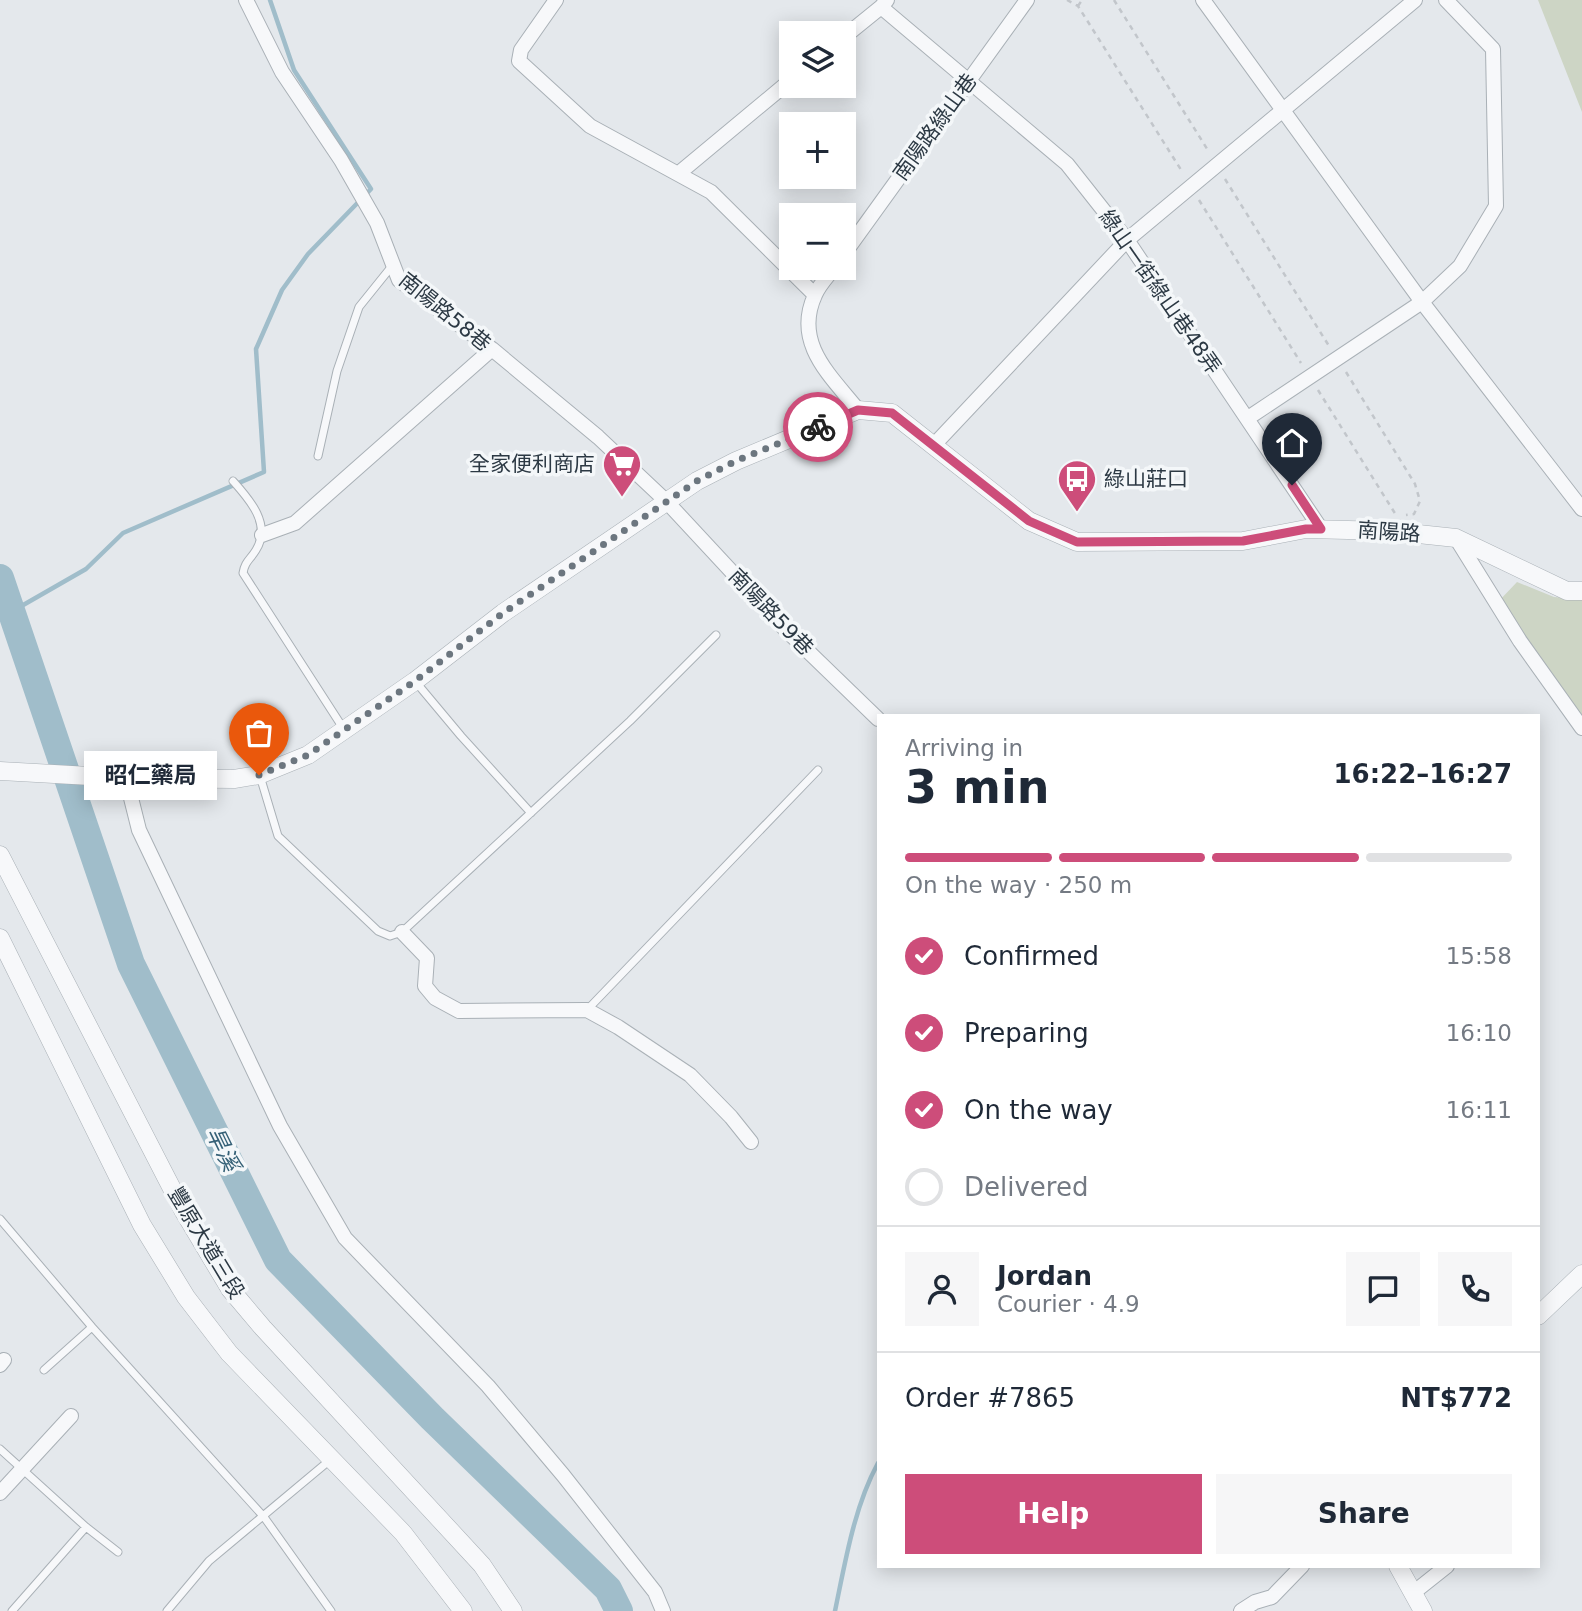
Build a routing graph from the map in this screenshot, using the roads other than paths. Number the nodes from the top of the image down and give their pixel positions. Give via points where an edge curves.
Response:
1 (246, 0) edge
2 (556, 0) edge
3 (1027, 0) edge
4 (1203, 0) edge
5 (1415, 0) edge
6 (1446, 0) edge
7 (884, 3) edge
8 (856, 27) edge
9 (968, 81) junction
10 (779, 90) edge
11 (1282, 111) junction
12 (678, 174) junction
13 (856, 237) edge
14 (1126, 240) junction
15 (392, 266) junction
16 (826, 280) edge
17 (815, 295) junction
18 (1422, 302) junction
19 (492, 349) junction
20 (858, 410) junction
21 (1248, 418) junction
22 (933, 446) junction
23 (318, 456) dead end
24 (233, 481) dead end
25 (666, 501) junction
26 (1582, 509) edge
27 (1321, 529) junction
28 (262, 535) junction
29 (1456, 538) junction
30 (1582, 591) edge
31 (716, 635) dead end
32 (415, 681) junction
33 (877, 718) edge
34 (1582, 728) edge
35 (343, 729) junction
36 (818, 770) dead end
37 (1, 771) edge
38 (259, 775) junction
39 (120, 777) junction
40 (531, 813) junction
41 (0, 855) edge
42 (402, 932) junction
43 (0, 938) edge
44 (587, 1010) junction
45 (751, 1142) dead end
46 (0, 1219) edge
47 (1582, 1274) edge
48 (1540, 1314) edge
49 (92, 1327) junction
50 (44, 1370) dead end
51 (71, 1416) dead end
52 (0, 1449) edge
53 (331, 1459) junction
54 (23, 1468) junction
55 (0, 1493) edge
56 (264, 1517) junction
57 (86, 1527) junction
58 (118, 1552) dead end
59 (1300, 1568) edge
60 (1399, 1568) edge
61 (1444, 1568) edge
62 (1413, 1593) junction
63 (12, 1611) edge
64 (167, 1611) edge
65 (331, 1611) edge
66 (463, 1611) edge
67 (513, 1611) edge
68 (663, 1611) edge
69 (1241, 1611) edge
70 (1423, 1611) edge

1 - 15 street, 南陽路58巷 via 282,72 377,223
2 - 12 street via 521,50 519,61 590,126
3 - 9 street, 南陽路綠山巷
4 - 11 street
5 - 11 street
6 - 18 street via 1493,49 1496,206 1460,266
7 - 8 street
7 - 9 street, 綠山一街綠山巷48弄
9 - 13 street, 南陽路綠山巷
9 - 14 street, 綠山一街綠山巷48弄 via 1067,164
10 - 12 street
11 - 14 street
11 - 18 street
12 - 17 street via 711,192
14 - 21 street, 綠山一街綠山巷48弄
14 - 22 street
15 - 19 street, 南陽路58巷 via 399,280
15 - 23 lane via 359,307 337,371
16 - 17 street
17 - 20 street via 807,327 814,353
18 - 21 street
18 - 26 street
19 - 25 street, 南陽路58巷
19 - 28 street via 295,523
20 - 22 street, 南陽路 via 892,413
20 - 25 street, 南陽路 via 736,461
21 - 27 street, 綠山一街綠山巷48弄
22 - 27 street, 南陽路 via 1029,521 1077,542 1243,541
24 - 28 lane via 252,503
25 - 32 street, 南陽路 via 503,613
25 - 33 street, 南陽路59巷 via 785,629
27 - 29 street, 南陽路
28 - 35 lane via 244,562 243,573
29 - 30 street, 南陽路 via 1567,591
29 - 34 street via 1520,641
31 - 40 lane
32 - 35 street, 南陽路
32 - 40 lane
35 - 38 street, 南陽路 via 308,755
36 - 44 lane
37 - 39 street, 南陽路
38 - 39 street, 南陽路 via 234,779
38 - 42 lane via 278,836 378,931 390,936
39 - 68 street via 139,830 280,1126 345,1238 497,1396 655,1592
40 - 42 lane
41 - 67 street, 豐原大道三段 via 184,1212 230,1289 482,1565
42 - 44 street via 426,958 425,986 435,998 459,1011
43 - 53 street, 豐原大道三段 via 142,1224 186,1297 229,1353
44 - 45 street via 690,1075
46 - 49 lane
47 - 48 street
49 - 50 lane
49 - 56 lane
51 - 54 street
52 - 54 lane
53 - 56 lane
53 - 66 street, 豐原大道三段 via 403,1533
54 - 55 street
54 - 57 lane
56 - 64 lane via 209,1561
56 - 65 lane
57 - 58 lane
57 - 63 lane
59 - 69 street via 1272,1597
60 - 62 street
61 - 62 street
62 - 70 street

